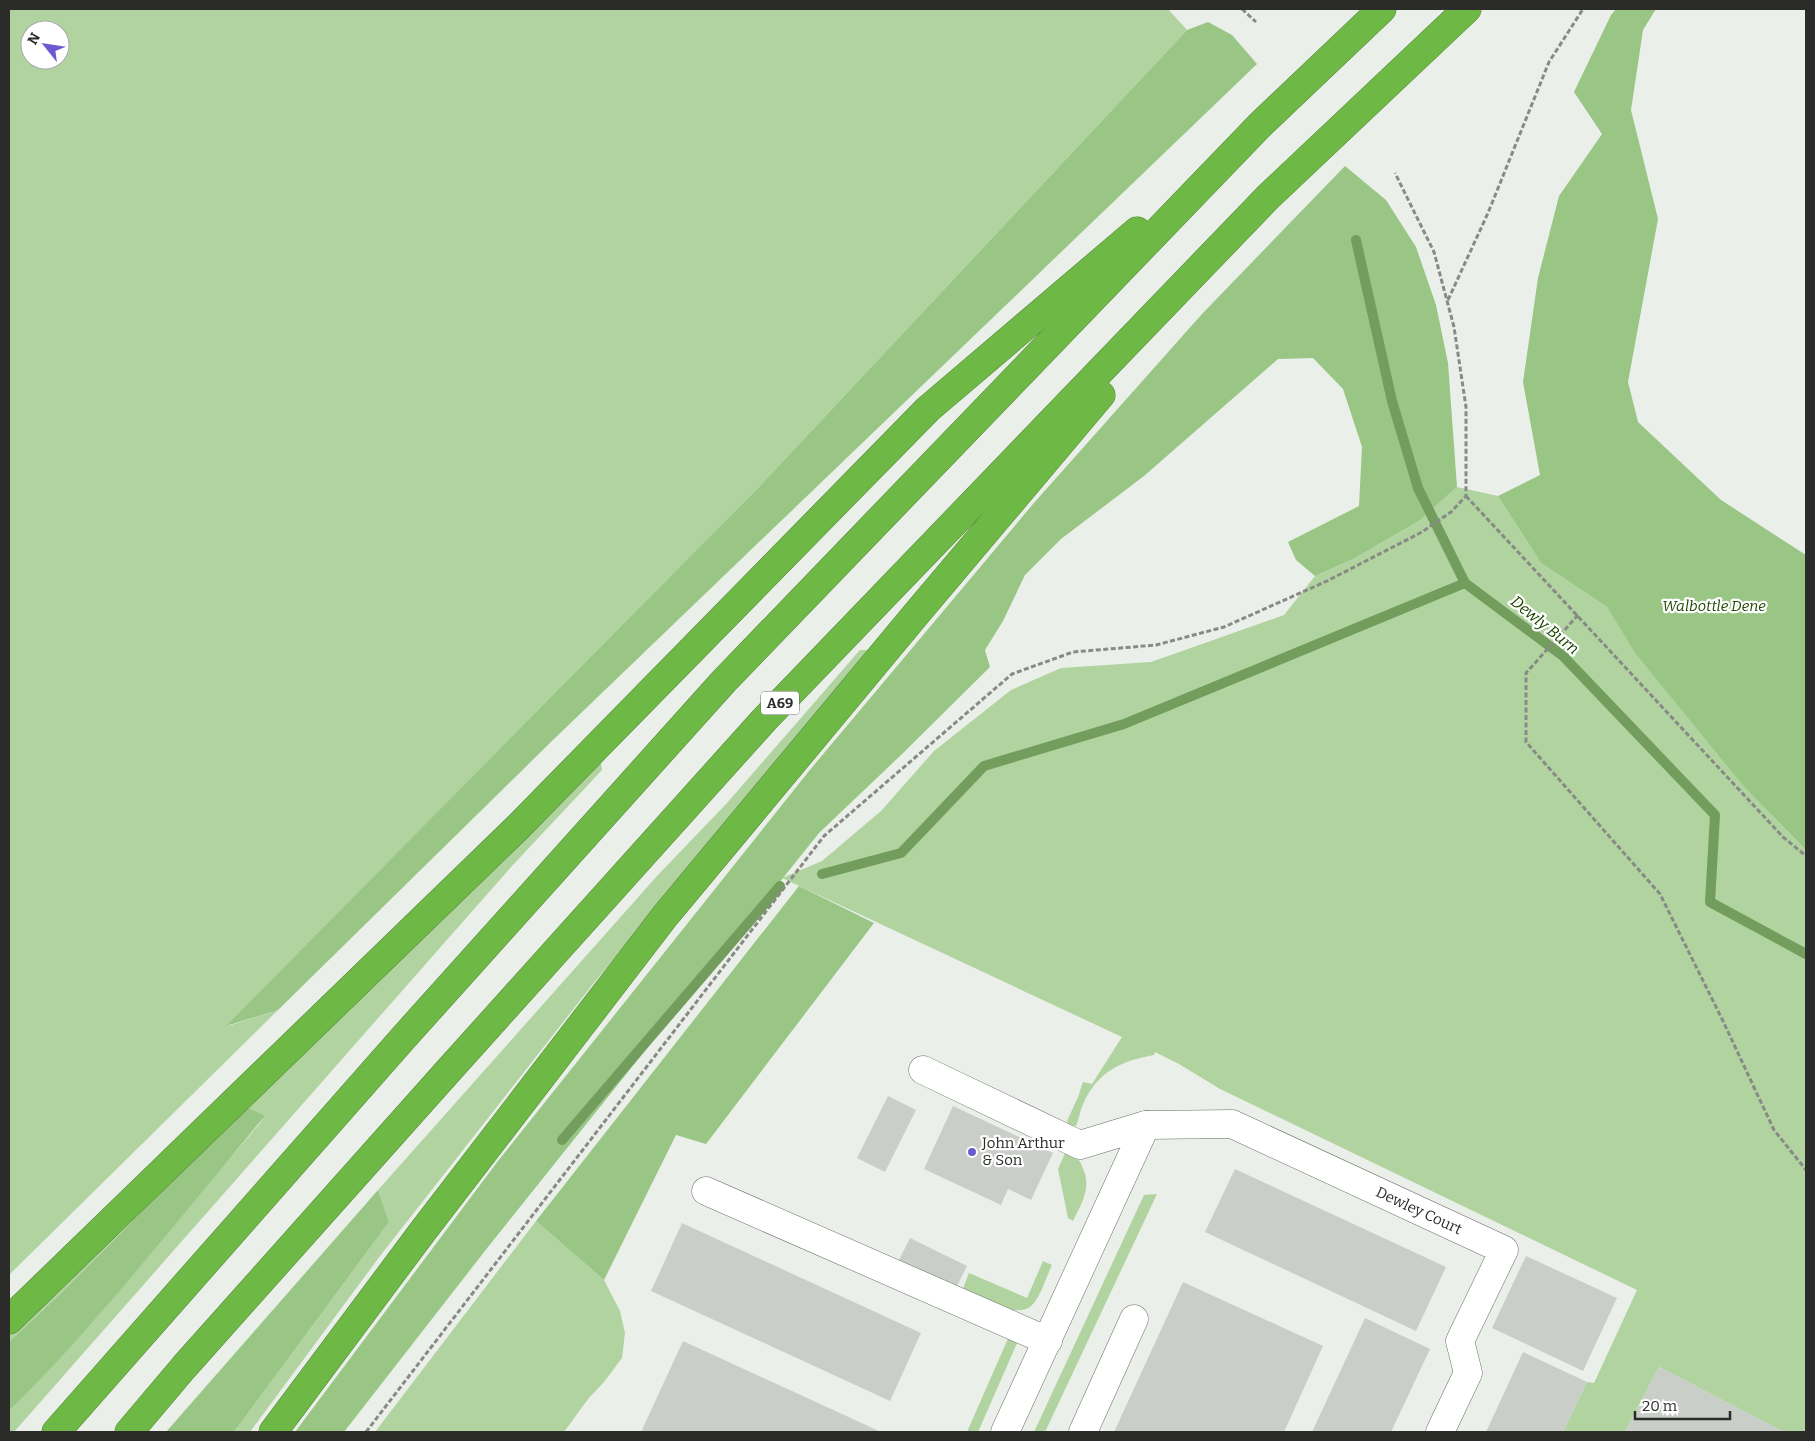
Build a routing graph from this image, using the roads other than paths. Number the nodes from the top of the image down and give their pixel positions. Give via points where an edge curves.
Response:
1 (1382, 9) edge
2 (1467, 9) edge
3 (1260, 125) junction
4 (1268, 197) junction
5 (923, 1070) dead end
6 (1146, 1125) junction
7 (706, 1191) dead end
8 (1134, 1319) dead end
9 (9, 1320) edge
10 (1048, 1341) junction
11 (56, 1432) edge
12 (129, 1432) edge
13 (273, 1432) edge
14 (1005, 1432) edge
15 (1084, 1432) edge
16 (1440, 1432) edge

1 - 3 highway
2 - 4 highway, A69
3 - 9 highway via 928,409 517,828
3 - 11 highway via 724,681
4 - 12 highway, A69 via 764,720
4 - 13 highway, A69 via 917,612 666,916
5 - 6 street via 1080,1145
6 - 10 street
6 - 16 street, Dewley Court via 1232,1124 1504,1250 1460,1341 1468,1373
7 - 10 street
8 - 15 street
10 - 14 street

